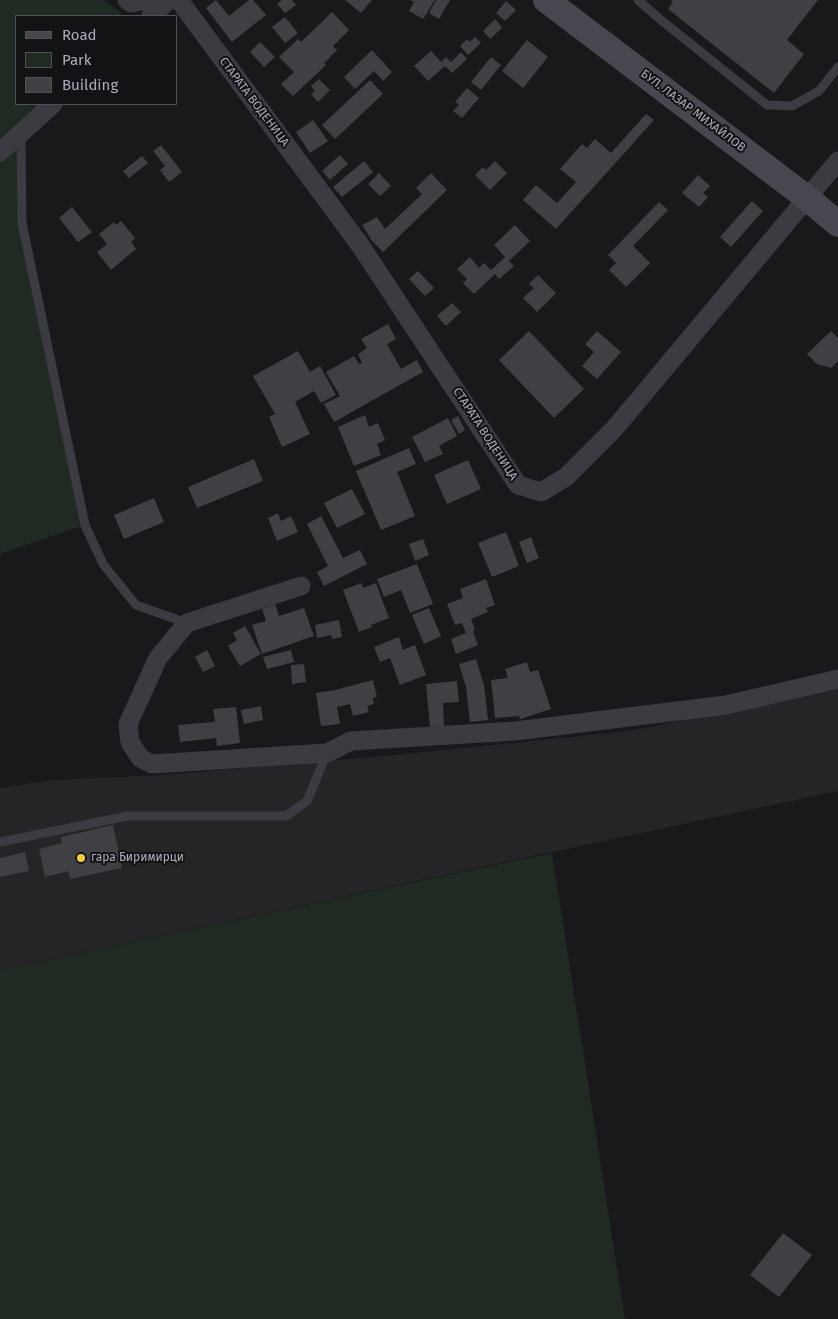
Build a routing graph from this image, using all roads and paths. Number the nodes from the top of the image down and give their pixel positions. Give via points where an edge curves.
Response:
1 (127, 0) edge
2 (148, 0) edge
3 (169, 0) edge
4 (179, 0) edge
5 (546, 0) edge
6 (638, 0) edge
7 (152, 15) edge
8 (838, 66) edge
9 (52, 105) edge
10 (21, 132) junction
11 (0, 152) edge
12 (838, 161) edge
13 (806, 198) junction
14 (838, 224) edge
15 (301, 586) dead end
16 (187, 623) junction
17 (838, 679) edge
18 (327, 753) junction
19 (0, 842) edge

1 - 2 street via 131,3
3 - 7 street
4 - 13 street, СТАРАТА ВОДЕНИЦА via 360,245 518,485 541,492 566,478 615,428
5 - 13 street, БУЛ. ЛАЗАР МИХАЙЛОВ
6 - 8 lane via 767,105 792,106 819,91
9 - 10 street
10 - 11 street
10 - 16 lane via 22,223 85,525 103,564 136,605
12 - 13 street, СТАРАТА ВОДЕНИЦА
13 - 14 street, БУЛ. ЛАЗАР МИХАЙЛОВ
15 - 16 street
16 - 18 street via 158,658 128,724 130,742 140,758 152,764
17 - 18 street via 726,705 515,731 351,741
18 - 19 lane via 308,801 286,816 128,816

